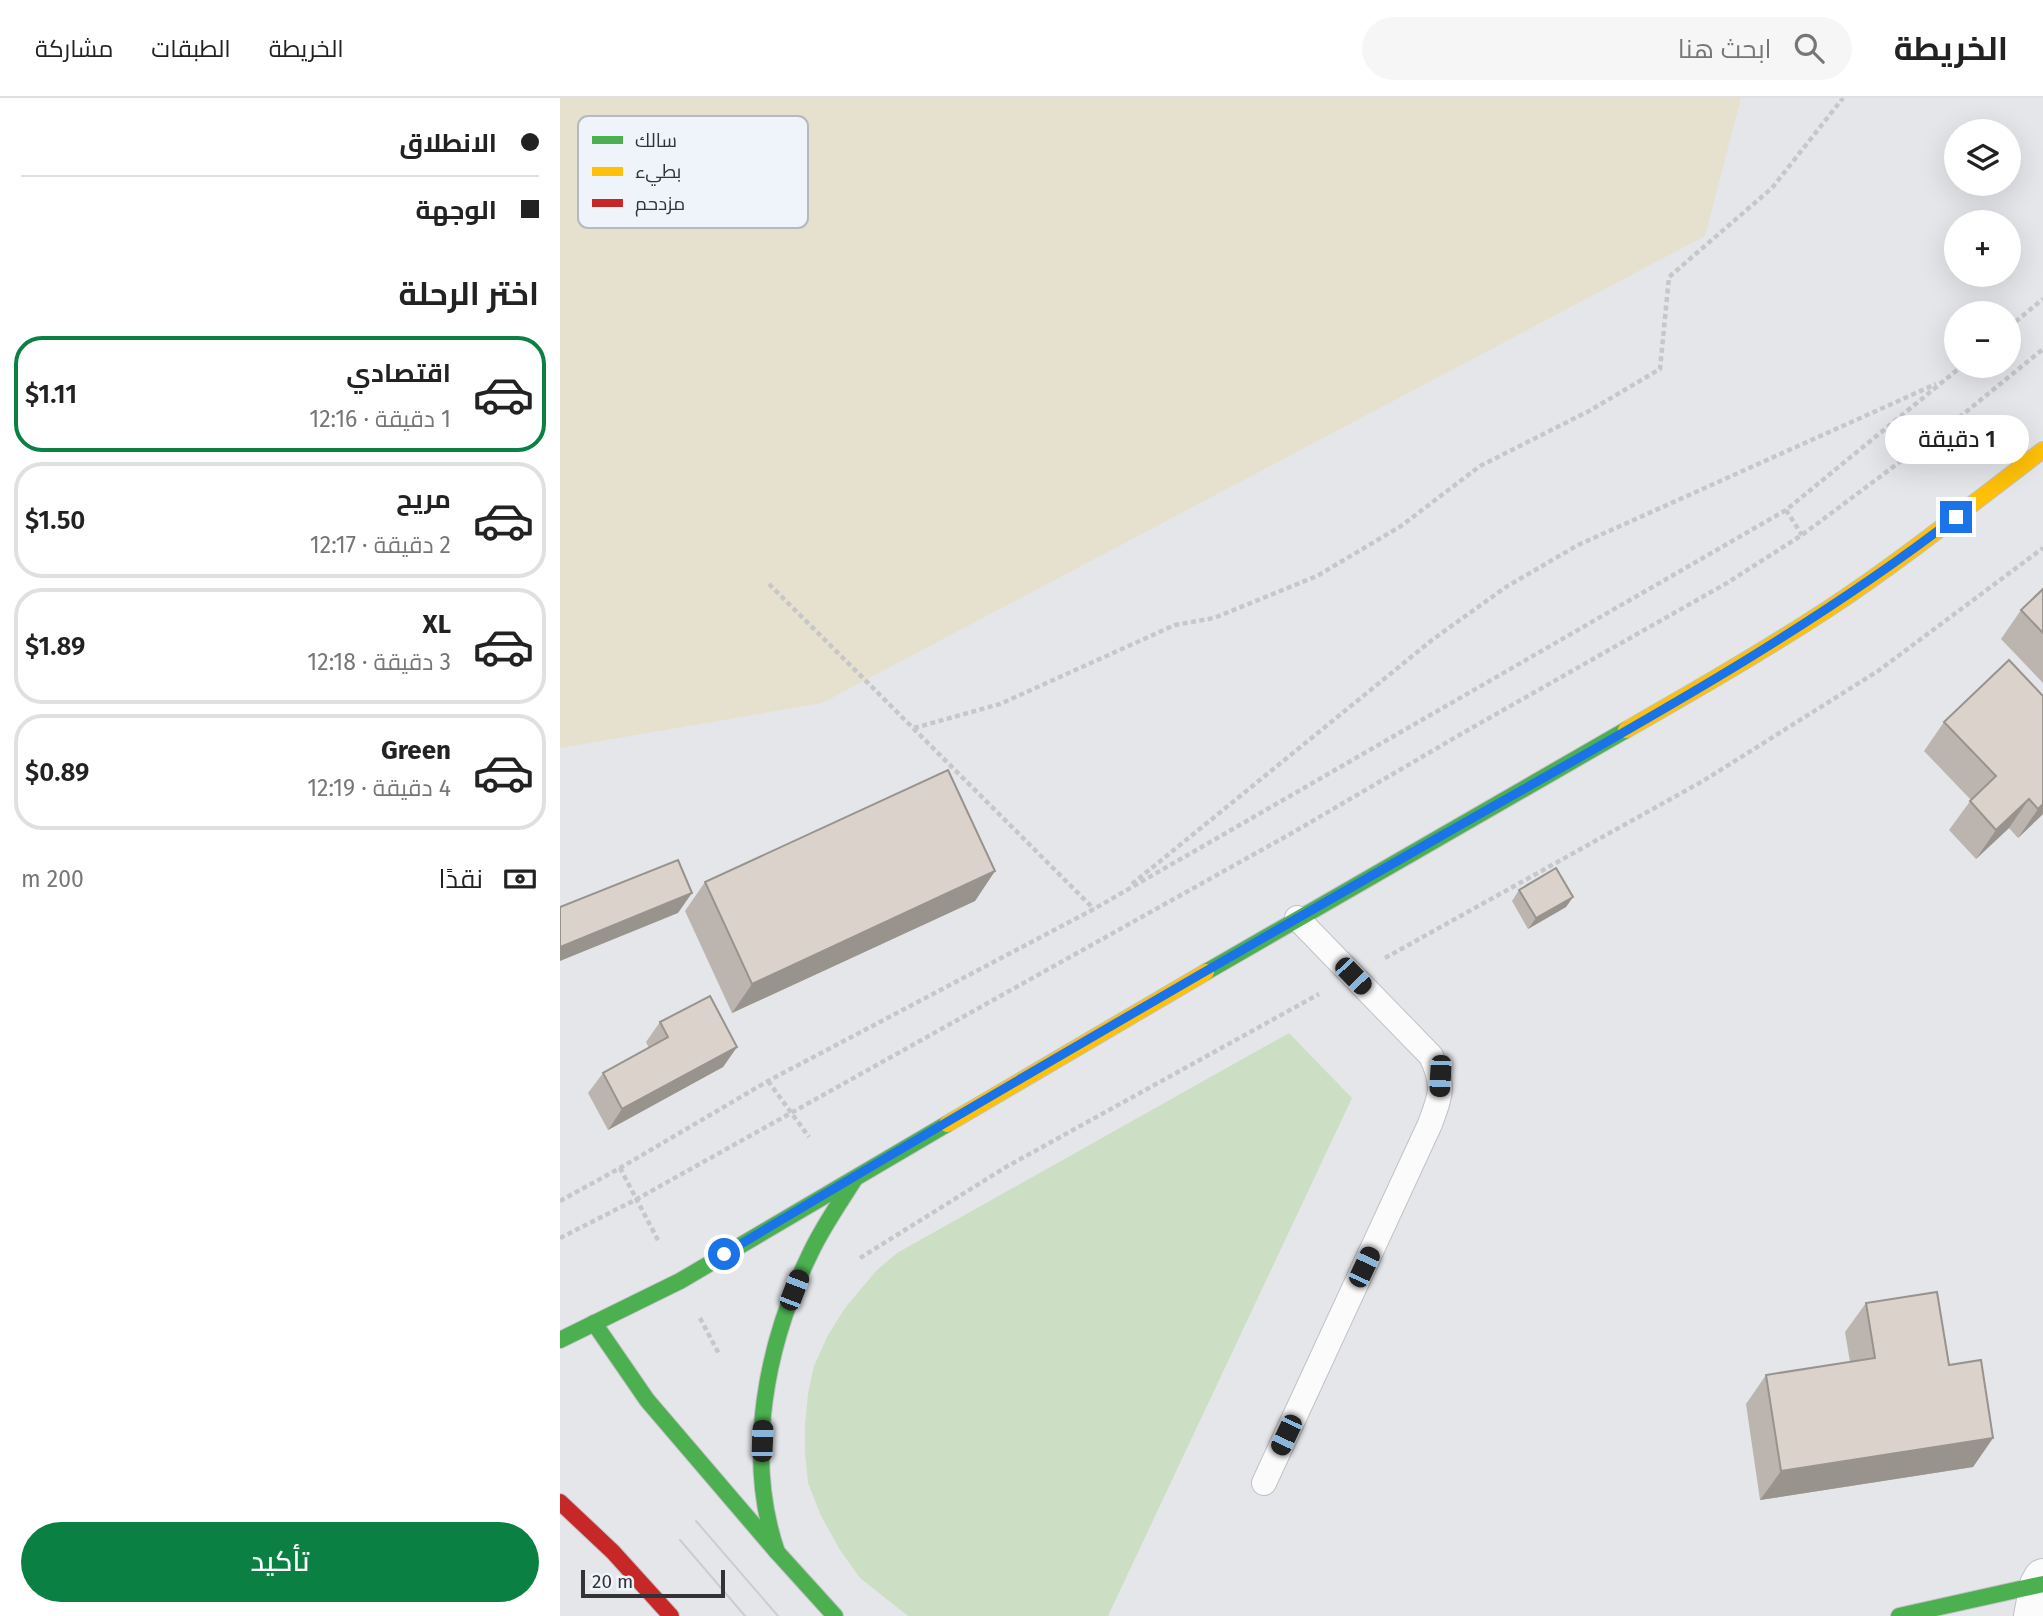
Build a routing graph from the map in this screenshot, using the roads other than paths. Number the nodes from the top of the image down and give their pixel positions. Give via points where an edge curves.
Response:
1 (2043, 450) edge
2 (1297, 918) junction
3 (858, 1175) junction
4 (594, 1323) junction
5 (560, 1340) edge
6 (1264, 1483) dead end
7 (560, 1502) edge
8 (777, 1552) junction
9 (2039, 1591) edge
10 (671, 1616) edge
11 (835, 1616) edge
12 (1899, 1616) edge

1 - 2 main road via 1912,551 1748,660
2 - 3 main road
2 - 6 lane via 1431,1056 1440,1076 1439,1099
3 - 4 main road via 680,1281
3 - 8 main road via 800,1276 768,1382 763,1491
4 - 5 main road
4 - 8 main road via 647,1400
7 - 10 main road
8 - 11 main road
9 - 12 main road

